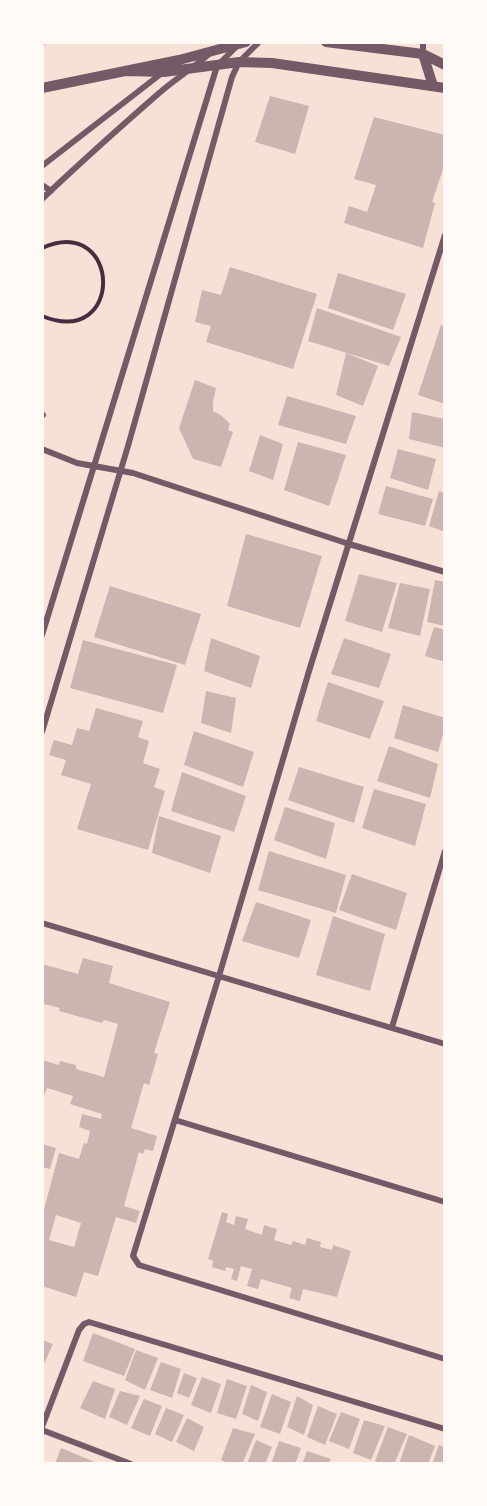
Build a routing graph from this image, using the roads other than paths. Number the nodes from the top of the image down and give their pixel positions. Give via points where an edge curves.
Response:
1 (259, 42) edge
2 (326, 42) edge
3 (423, 42) edge
4 (242, 43) edge
5 (212, 51) junction
6 (423, 54) junction
7 (178, 60) junction
8 (239, 62) junction
9 (445, 65) edge
10 (217, 66) junction
11 (192, 69) junction
12 (126, 71) junction
13 (164, 72) junction
14 (433, 86) junction
15 (42, 88) edge
16 (445, 88) edge
17 (42, 166) edge
18 (42, 185) edge
19 (51, 191) junction
20 (42, 199) edge
21 (445, 235) edge
22 (42, 449) edge
23 (94, 466) junction
24 (120, 471) junction
25 (349, 544) junction
26 (445, 572) edge
27 (42, 635) edge
28 (42, 732) edge
29 (445, 851) edge
30 (42, 924) edge
31 (219, 976) junction
32 (392, 1028) junction
33 (445, 1044) edge
34 (175, 1120) junction
35 (445, 1202) edge
36 (445, 1359) edge
37 (42, 1428) edge
38 (445, 1429) edge
39 (131, 1464) edge

1 - 8 street
2 - 6 street
3 - 6 street
4 - 5 street
4 - 10 street
5 - 7 street
5 - 11 street
6 - 9 street
6 - 14 street
7 - 12 street
7 - 13 street
8 - 10 street
8 - 14 street
8 - 24 street
10 - 11 street
10 - 23 street
11 - 13 street
11 - 19 street via 158,94
12 - 13 street
12 - 15 street
13 - 17 street
14 - 16 street
18 - 19 street
19 - 20 street
21 - 25 street
22 - 23 street
23 - 24 street
23 - 27 street
24 - 25 street
24 - 28 street
25 - 26 street
25 - 31 street
29 - 32 street
30 - 31 street
31 - 32 street
31 - 34 street
32 - 33 street
34 - 35 street
34 - 36 street via 134,1252 138,1265
37 - 38 street via 79,1330 89,1322
37 - 39 street

